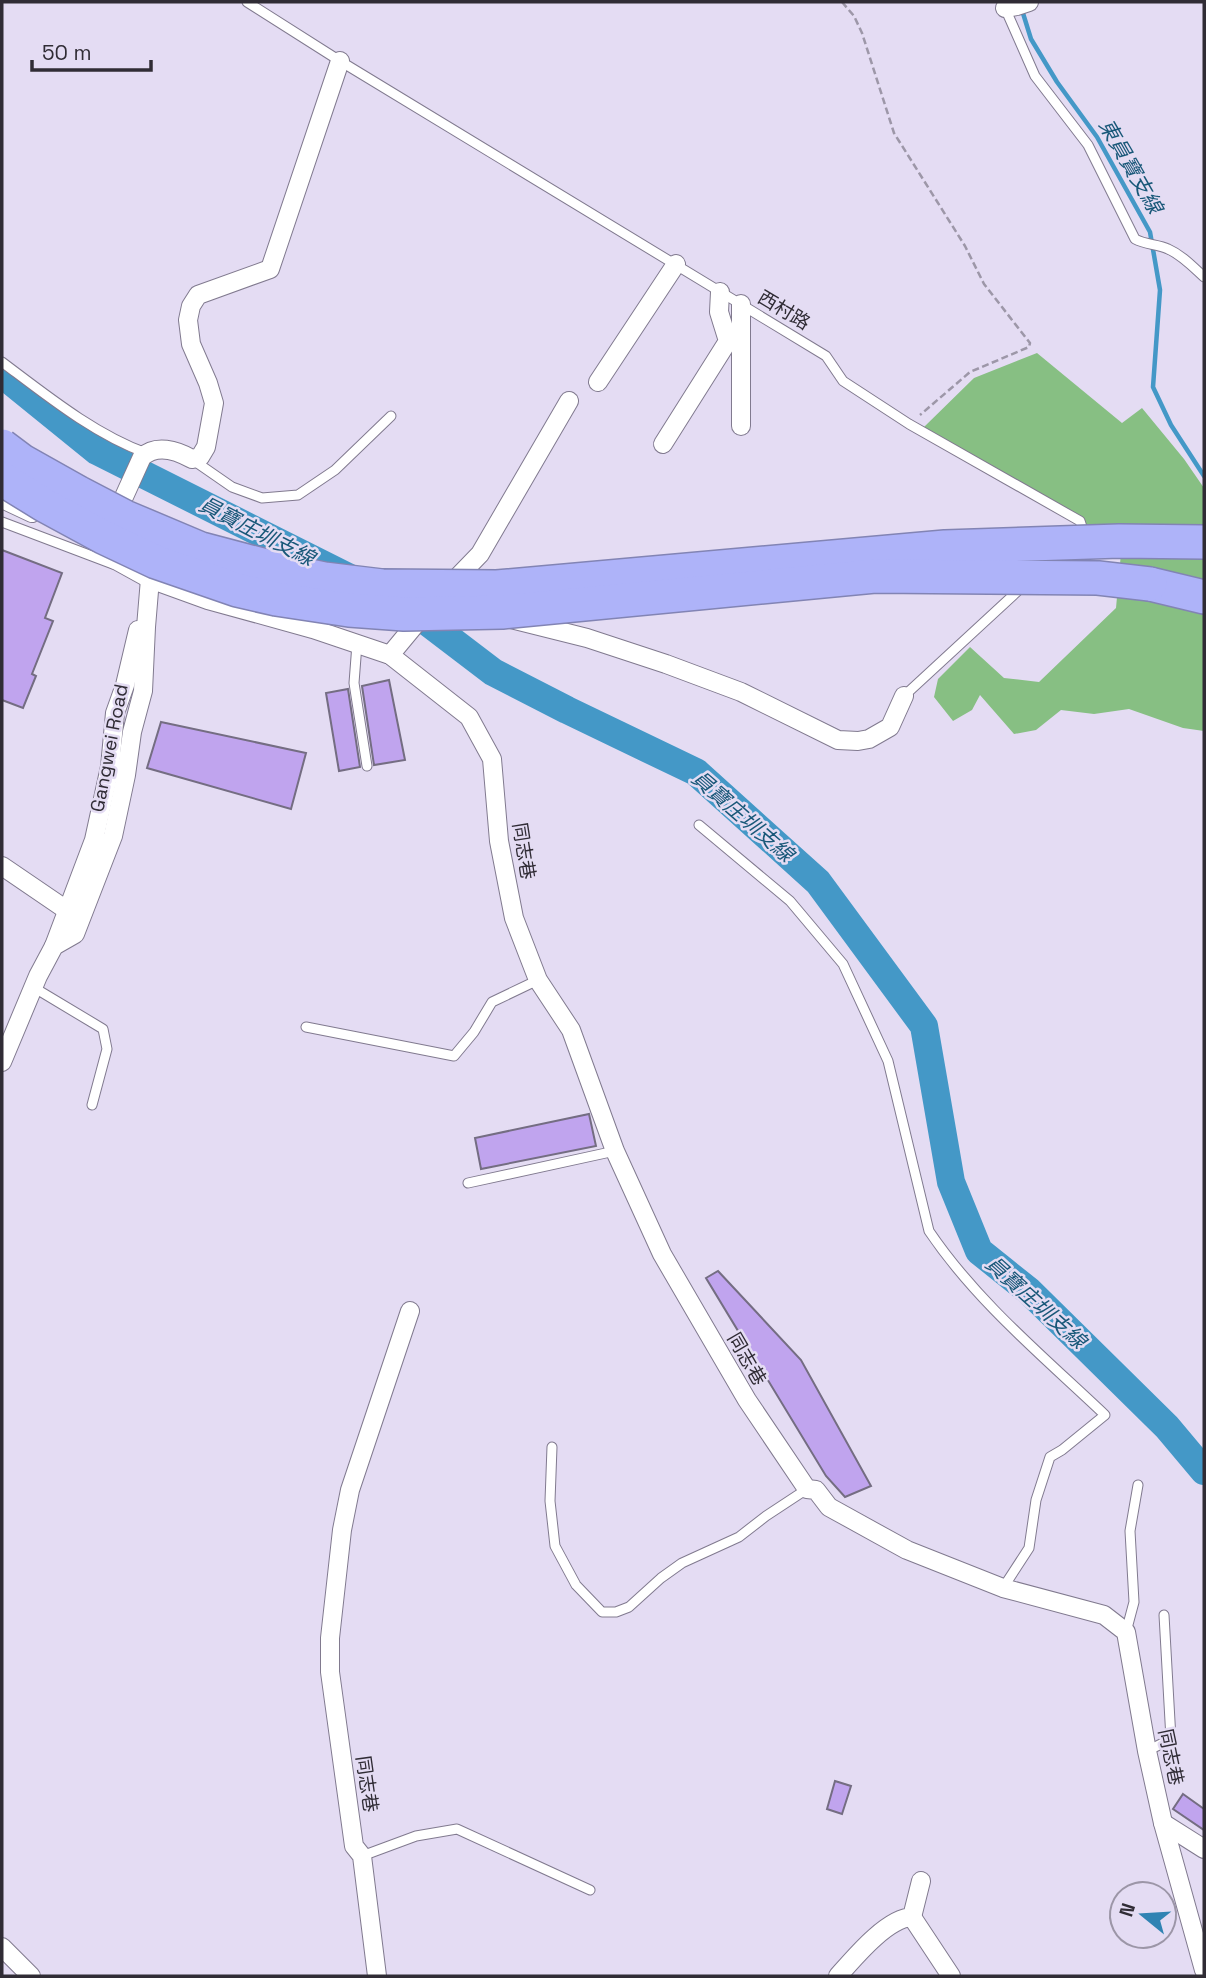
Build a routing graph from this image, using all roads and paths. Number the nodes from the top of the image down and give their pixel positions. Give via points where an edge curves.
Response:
1 (247, 2) edge
2 (842, 2) edge
3 (1029, 2) edge
4 (1004, 5) edge
5 (340, 61) junction
6 (676, 264) junction
7 (1204, 277) edge
8 (720, 292) junction
9 (741, 304) junction
10 (2, 362) edge
11 (598, 382) dead end
12 (569, 401) dead end
13 (391, 416) dead end
14 (909, 424) junction
15 (741, 426) dead end
16 (2, 429) edge
17 (663, 444) dead end
18 (2, 446) edge
19 (144, 455) junction
20 (192, 459) junction
21 (2, 479) edge
22 (2, 499) edge
23 (37, 515) junction
24 (2, 522) edge
25 (1204, 542) edge
26 (105, 554) junction
27 (1053, 558) dead end
28 (1043, 567) dead end
29 (150, 579) junction
30 (1150, 584) junction
31 (1204, 584) edge
32 (442, 593) junction
33 (1204, 597) edge
34 (357, 644) junction
35 (390, 655) junction
36 (904, 696) joint
37 (367, 766) dead end
38 (699, 825) dead end
39 (2, 866) edge
40 (68, 911) junction
41 (54, 946) junction
42 (538, 980) junction
43 (33, 987) junction
44 (306, 1027) dead end
45 (2, 1062) edge
46 (92, 1105) dead end
47 (615, 1151) junction
48 (468, 1183) dead end
49 (410, 1311) dead end
50 (552, 1447) dead end
51 (1138, 1485) dead end
52 (807, 1489) junction
53 (1003, 1588) junction
54 (1164, 1615) dead end
55 (1126, 1632) junction
56 (1147, 1751) junction
57 (1163, 1823) junction
58 (1204, 1849) edge
59 (362, 1856) junction
60 (921, 1881) dead end
61 (590, 1890) dead end
62 (912, 1917) junction
63 (2, 1947) edge
64 (1204, 1970) edge
65 (31, 1976) edge
66 (377, 1976) edge
67 (838, 1976) edge
68 (951, 1976) edge

1 - 5 lane, 西村路
2 - 14 path via 862,33 894,132 984,285 1030,343 970,372
3 - 4 street
4 - 7 lane via 1035,76 1088,145 1135,239 1166,248
5 - 6 lane, 西村路
5 - 20 street via 270,269 198,295 191,306 191,344 214,402 205,447 200,457
6 - 8 lane, 西村路
6 - 11 street
8 - 9 lane, 西村路
8 - 17 street via 719,312 728,341
9 - 14 lane, 西村路 via 826,356 843,381
9 - 15 street
10 - 19 lane
12 - 32 street via 480,554
13 - 20 lane via 335,470 298,495 262,498 232,487
14 - 27 lane, 西村路 via 1080,521 1083,530
16 - 23 street via 40,460 46,480
18 - 25 highway, bridge via 125,517 201,549 324,579 382,586 497,587 945,547
19 - 20 street via 155,449
19 - 26 street
21 - 30 highway, bridge via 156,562 237,590 337,609 404,614 502,612 875,576 1098,578
22 - 23 street
23 - 26 street
24 - 29 lane
26 - 29 street
28 - 36 lane
29 - 34 street, 同志巷
29 - 40 street via 115,713 110,767 94,840
29 - 41 street, Gangwei Road via 143,691 113,836 75,934
30 - 31 highway
30 - 33 highway
32 - 35 street
32 - 36 street via 521,623 666,664 741,692 838,740 869,739 890,727
34 - 35 street, 同志巷
34 - 37 lane via 354,683
35 - 42 street, 同志巷 via 469,717 492,759 499,841 514,918
38 - 53 lane via 790,901 843,964 888,1062 929,1231 940,1247 988,1305 1105,1415 1050,1457 1035,1500 1029,1548
39 - 40 street
40 - 41 street
41 - 43 street, Gangwei Road
42 - 44 lane via 492,1002 454,1056
42 - 47 street, 同志巷 via 571,1030
43 - 45 street, Gangwei Road
43 - 46 lane via 103,1029 107,1049
47 - 48 lane
47 - 52 street, 同志巷 via 662,1254 747,1400
49 - 59 street, 同志巷 via 350,1490 330,1638 330,1672 354,1846
50 - 52 lane via 550,1500 555,1546 576,1585 602,1612 629,1607 682,1563 739,1538
51 - 55 lane via 1130,1531 1134,1602
52 - 53 street, 同志巷 via 816,1490 828,1507 907,1549
53 - 55 street, 同志巷 via 1104,1615
54 - 56 lane via 1171,1739
55 - 56 street, 同志巷
56 - 57 street, 同志巷
57 - 58 street
57 - 64 street, 同志巷
59 - 61 lane via 416,1836 457,1829
59 - 66 street, 同志巷
60 - 62 street
62 - 67 street via 903,1917 875,1937
62 - 68 street
63 - 65 street

